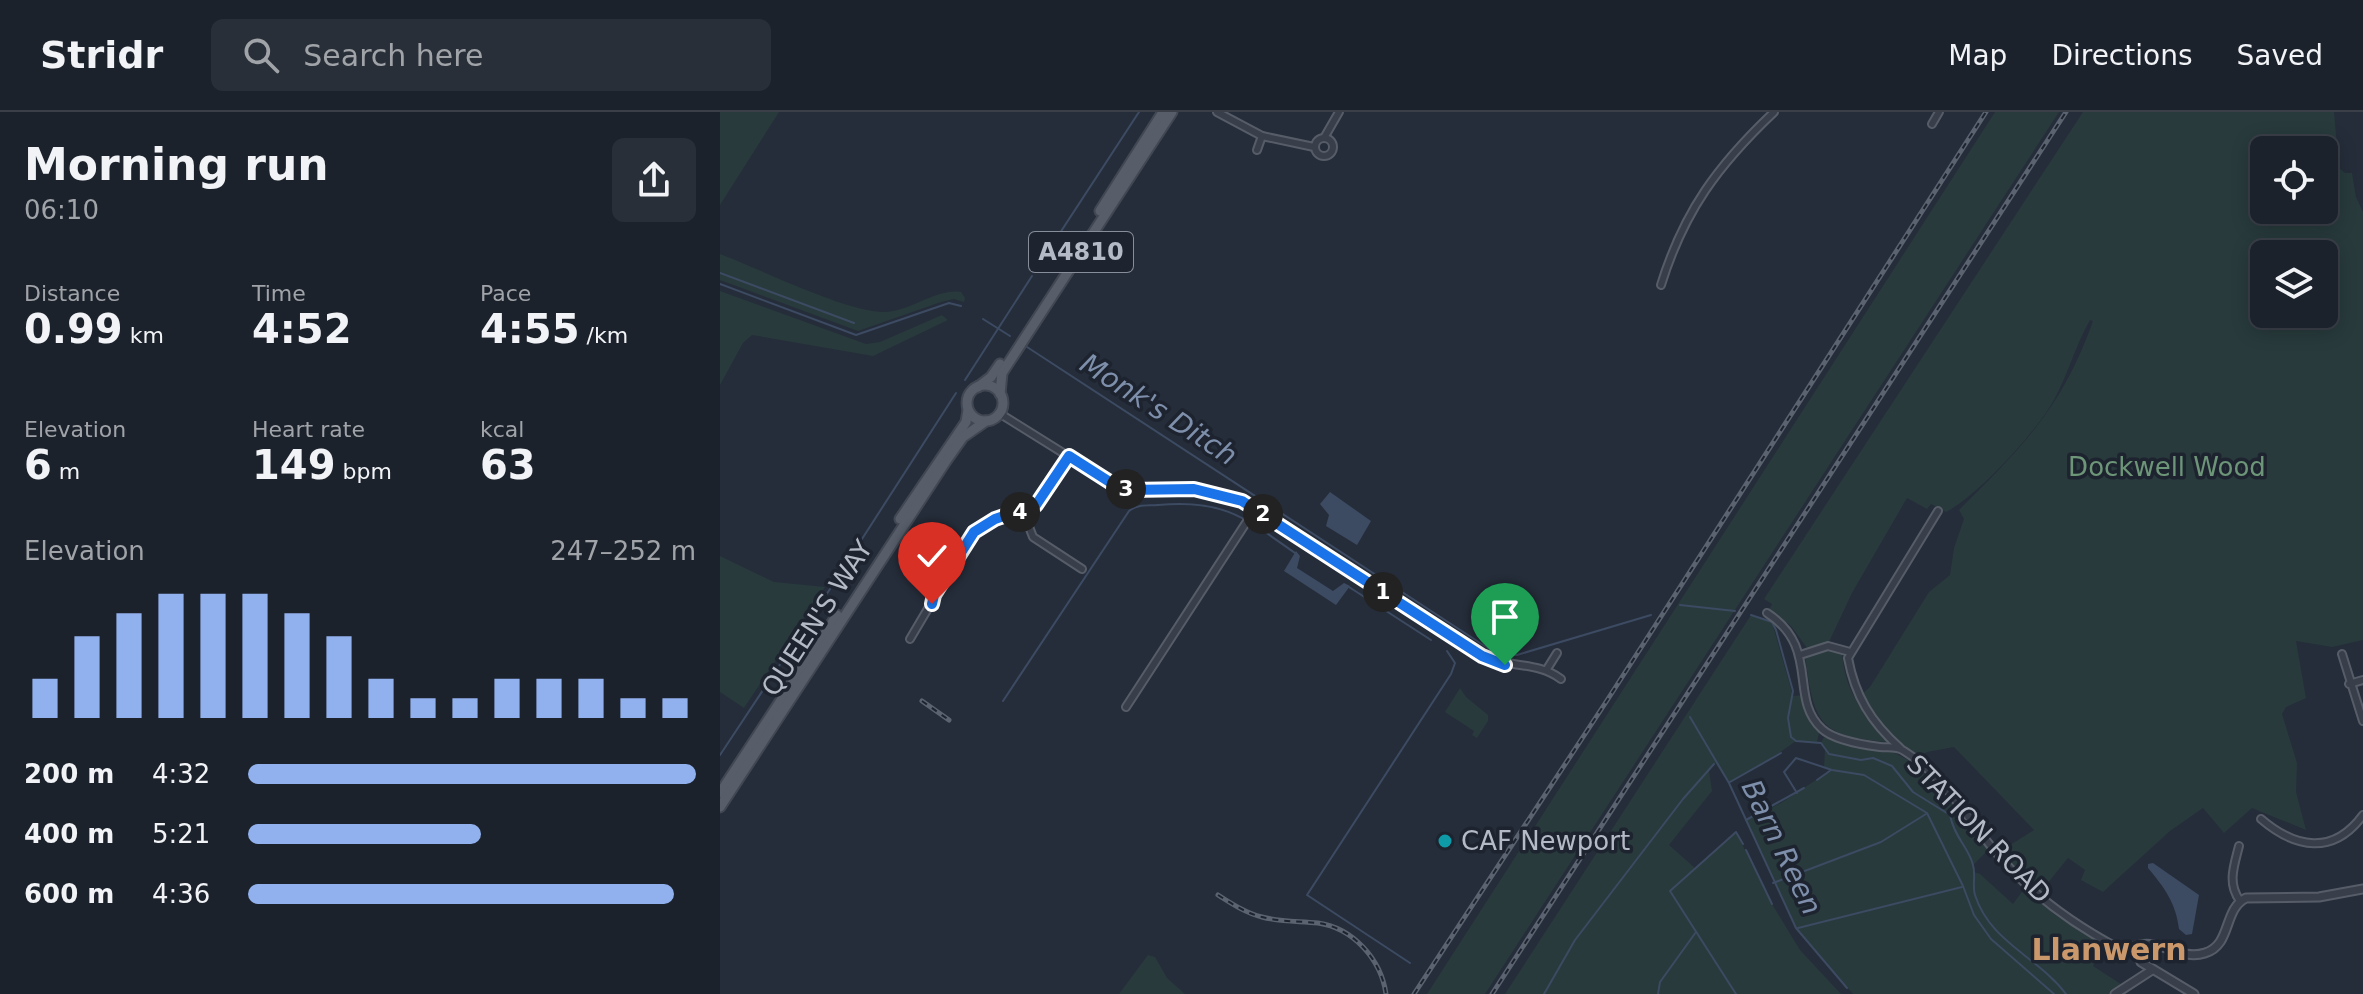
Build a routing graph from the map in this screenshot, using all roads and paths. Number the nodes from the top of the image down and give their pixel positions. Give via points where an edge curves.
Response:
1 (1163, 112) edge
2 (1172, 112) edge
3 (1217, 112) edge
4 (1339, 112) edge
5 (1774, 112) edge
6 (1938, 113) edge
7 (1932, 124) dead end
8 (1262, 136) junction
9 (1324, 138) junction
10 (1314, 147) junction
11 (1257, 150) dead end
12 (1661, 285) dead end
13 (978, 387) junction
14 (1000, 394) junction
15 (968, 410) junction
16 (999, 413) junction
17 (986, 421) junction
18 (1069, 456) junction
19 (1255, 509) junction
20 (1023, 511) junction
21 (1938, 511) dead end
22 (1082, 569) dead end
23 (1767, 613) dead end
24 (910, 639) dead end
25 (1850, 652) junction
26 (1557, 653) dead end
27 (2342, 654) dead end
28 (1800, 655) junction
29 (1547, 669) junction
30 (1561, 679) dead end
31 (2363, 680) edge
32 (2349, 684) junction
33 (1126, 707) dead end
34 (2363, 721) edge
35 (1900, 748) junction
36 (720, 793) edge
37 (720, 807) edge
38 (2363, 815) edge
39 (2261, 819) dead end
40 (2239, 846) dead end
41 (2363, 889) edge
42 (2240, 901) junction
43 (2136, 946) junction
44 (2152, 970) junction
45 (2115, 994) edge
46 (2194, 994) edge

1 - 13 main road, QUEEN'S WAY / A4810 via 994,373
2 - 14 main road, A4810 via 1002,373
3 - 8 street
4 - 9 street
5 - 12 street via 1726,159 1701,194
6 - 7 street
8 - 10 street
8 - 11 street
9 - 10 street
9 - 10 street via 1332,142 1331,154 1320,156
13 - 14 main road via 992,387
13 - 15 main road, QUEEN'S WAY / A4810 via 968,398
14 - 16 main road, A4810
15 - 17 main road
15 - 36 main road, QUEEN'S WAY / A4810 via 966,422
16 - 17 main road, QUEEN'S WAY
16 - 18 street
17 - 37 main road, QUEEN'S WAY via 963,437 946,461
18 - 19 street via 1128,490 1207,491
18 - 20 street via 1040,499
19 - 29 street via 1482,656 1505,665
19 - 33 street
20 - 22 street via 1033,537
20 - 24 street via 995,519 971,536
21 - 25 street
23 - 28 street, STATION ROAD via 1788,628
25 - 28 street via 1828,646
25 - 35 street via 1856,690 1866,711
26 - 29 street
27 - 32 street
28 - 35 street, STATION ROAD via 1810,714 1823,730 1878,747
29 - 30 street
31 - 32 street
32 - 34 street
35 - 43 street, STATION ROAD via 1933,773 2034,892 2110,944
38 - 39 street via 2346,833 2321,843 2292,841
40 - 42 street via 2231,874
41 - 42 street
42 - 43 street via 2222,940 2204,954 2150,943
43 - 44 street via 2141,962
44 - 45 street
44 - 46 street

